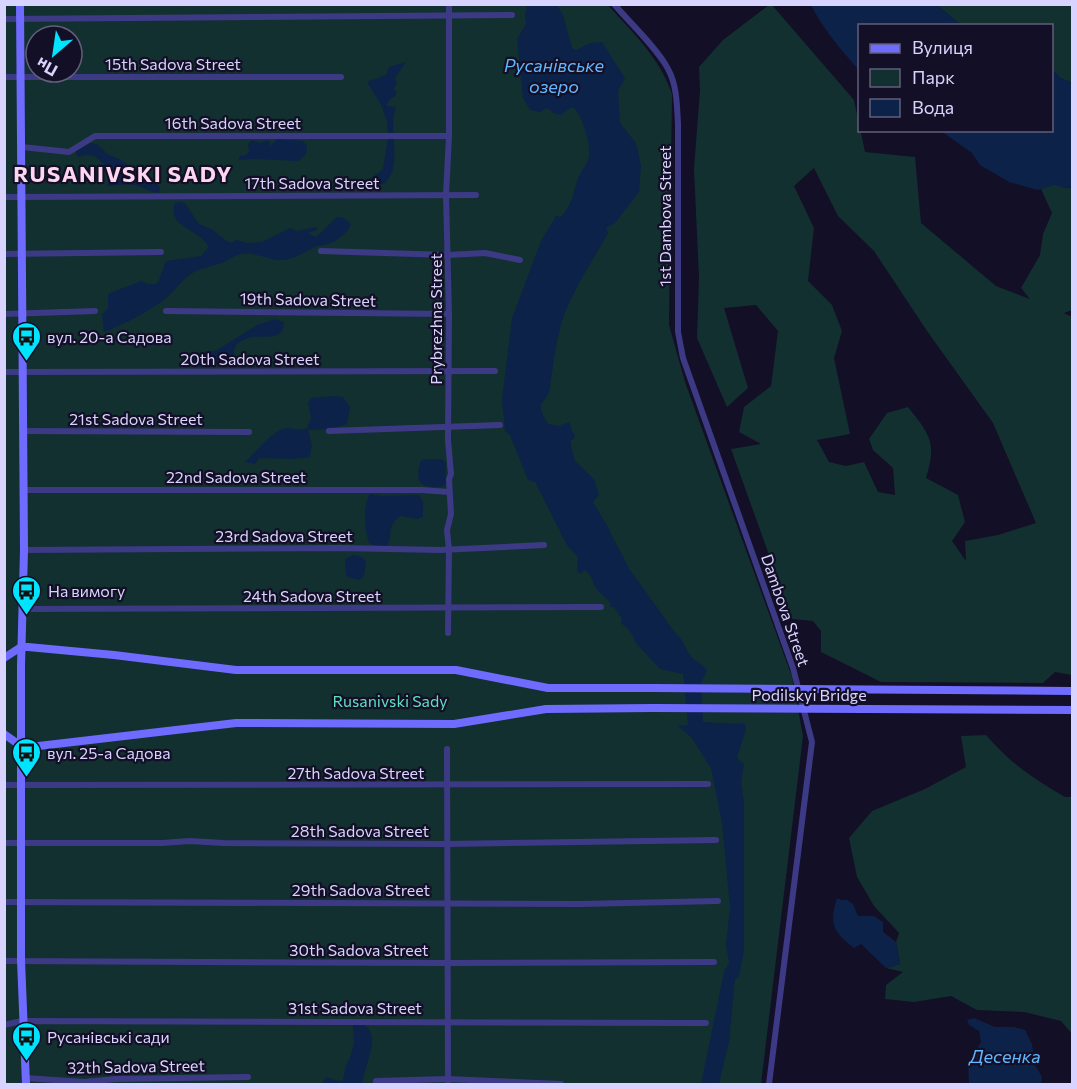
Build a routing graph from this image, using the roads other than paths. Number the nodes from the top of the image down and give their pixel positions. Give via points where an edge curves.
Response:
1 (20, 4) edge
2 (448, 4) edge
3 (614, 4) edge
4 (512, 15) dead end
5 (449, 16) junction
6 (4, 19) edge
7 (20, 19) junction
8 (4, 77) edge
9 (21, 77) junction
10 (341, 77) dead end
11 (449, 136) junction
12 (22, 147) junction
13 (446, 195) junction
14 (476, 195) dead end
15 (4, 197) edge
16 (21, 197) junction
17 (321, 251) dead end
18 (161, 252) dead end
19 (4, 255) edge
20 (22, 255) junction
21 (448, 255) junction
22 (520, 260) dead end
23 (96, 311) dead end
24 (166, 311) dead end
25 (4, 314) edge
26 (23, 314) junction
27 (449, 314) junction
28 (678, 333) joint
29 (22, 371) junction
30 (495, 371) dead end
31 (4, 372) edge
32 (449, 372) junction
33 (500, 426) dead end
34 (449, 429) junction
35 (22, 431) junction
36 (329, 431) dead end
37 (249, 432) dead end
38 (22, 490) junction
39 (449, 492) junction
40 (544, 545) dead end
41 (24, 550) junction
42 (449, 550) junction
43 (601, 607) dead end
44 (448, 608) junction
45 (23, 609) junction
46 (448, 633) dead end
47 (21, 647) junction
48 (4, 658) edge
49 (1072, 691) edge
50 (1072, 710) edge
51 (4, 734) edge
52 (21, 746) junction
53 (447, 749) dead end
54 (708, 784) dead end
55 (4, 785) edge
56 (21, 785) junction
57 (447, 785) junction
58 (717, 840) dead end
59 (4, 843) edge
60 (21, 843) junction
61 (446, 844) junction
62 (4, 902) edge
63 (21, 902) junction
64 (718, 902) dead end
65 (448, 903) junction
66 (4, 960) edge
67 (21, 960) junction
68 (714, 962) dead end
69 (448, 963) junction
70 (22, 1021) junction
71 (449, 1021) junction
72 (706, 1023) dead end
73 (4, 1025) edge
74 (248, 1077) dead end
75 (116, 1078) junction
76 (25, 1081) edge
77 (376, 1081) dead end
78 (448, 1082) edge
79 (138, 1084) edge
80 (561, 1084) edge
81 (769, 1084) edge

1 - 7 main road
2 - 5 street, Prybrezhna Street
3 - 28 street, 1st Dambova Street via 669,69 677,100
4 - 5 street
5 - 7 street
5 - 11 street, Prybrezhna Street
6 - 7 street
7 - 9 main road
8 - 9 street, 15th Sadova Street
9 - 10 street, 15th Sadova Street
9 - 12 main road
11 - 12 street, 16th Sadova Street via 95,136 69,152
11 - 13 street, Prybrezhna Street
12 - 16 main road
13 - 14 street, 17th Sadova Street
13 - 16 street, 17th Sadova Street
13 - 21 street, Prybrezhna Street
15 - 16 street, 17th Sadova Street
16 - 20 main road
17 - 21 street
18 - 20 street
19 - 20 street
20 - 26 main road
21 - 22 street via 485,254
21 - 27 street, Prybrezhna Street
23 - 26 street
24 - 27 street, 19th Sadova Street
25 - 26 street
26 - 29 main road
27 - 32 street, Prybrezhna Street
28 - 81 street, Dambova Street via 683,358 793,668 812,742
29 - 31 street, 20th Sadova Street
29 - 32 street, 20th Sadova Street
29 - 35 main road
30 - 32 street, 20th Sadova Street
32 - 34 street, Prybrezhna Street
33 - 34 street
34 - 36 street
34 - 39 street, Prybrezhna Street
35 - 37 street, 21st Sadova Street
35 - 38 main road
38 - 39 street, 22nd Sadova Street
38 - 41 main road
39 - 42 street, Prybrezhna Street
40 - 42 street, 23rd Sadova Street
41 - 42 street, 23rd Sadova Street
41 - 45 main road
42 - 44 street, Prybrezhna Street
43 - 44 street, 24th Sadova Street
44 - 45 street, 24th Sadova Street
44 - 46 street, Prybrezhna Street
45 - 47 main road
47 - 48 main road
47 - 49 main road, Podilskyi Bridge, bridge via 236,670 456,670 548,688
47 - 52 main road
50 - 52 main road, Podilskyi Bridge, bridge via 546,709 454,724 236,723 106,740
51 - 52 main road
52 - 56 main road
53 - 57 street
54 - 57 street, 27th Sadova Street
55 - 56 street, 27th Sadova Street
56 - 57 street, 27th Sadova Street
56 - 60 main road
57 - 61 street
58 - 61 street, 28th Sadova Street
59 - 60 street, 28th Sadova Street
60 - 61 street, 28th Sadova Street
60 - 63 main road
61 - 65 street
62 - 63 street, 29th Sadova Street
63 - 65 street, 29th Sadova Street
63 - 67 main road
64 - 65 street, 29th Sadova Street
65 - 69 street
66 - 67 street, 30th Sadova Street
67 - 69 street, 30th Sadova Street
67 - 70 main road
68 - 69 street, 30th Sadova Street
69 - 71 street
70 - 71 street, 31st Sadova Street
70 - 73 street, 31st Sadova Street
70 - 76 main road
71 - 72 street, 31st Sadova Street
71 - 78 street
74 - 75 street, 32th Sadova Street
75 - 76 street, 32th Sadova Street
75 - 79 street
77 - 78 street
78 - 80 street

